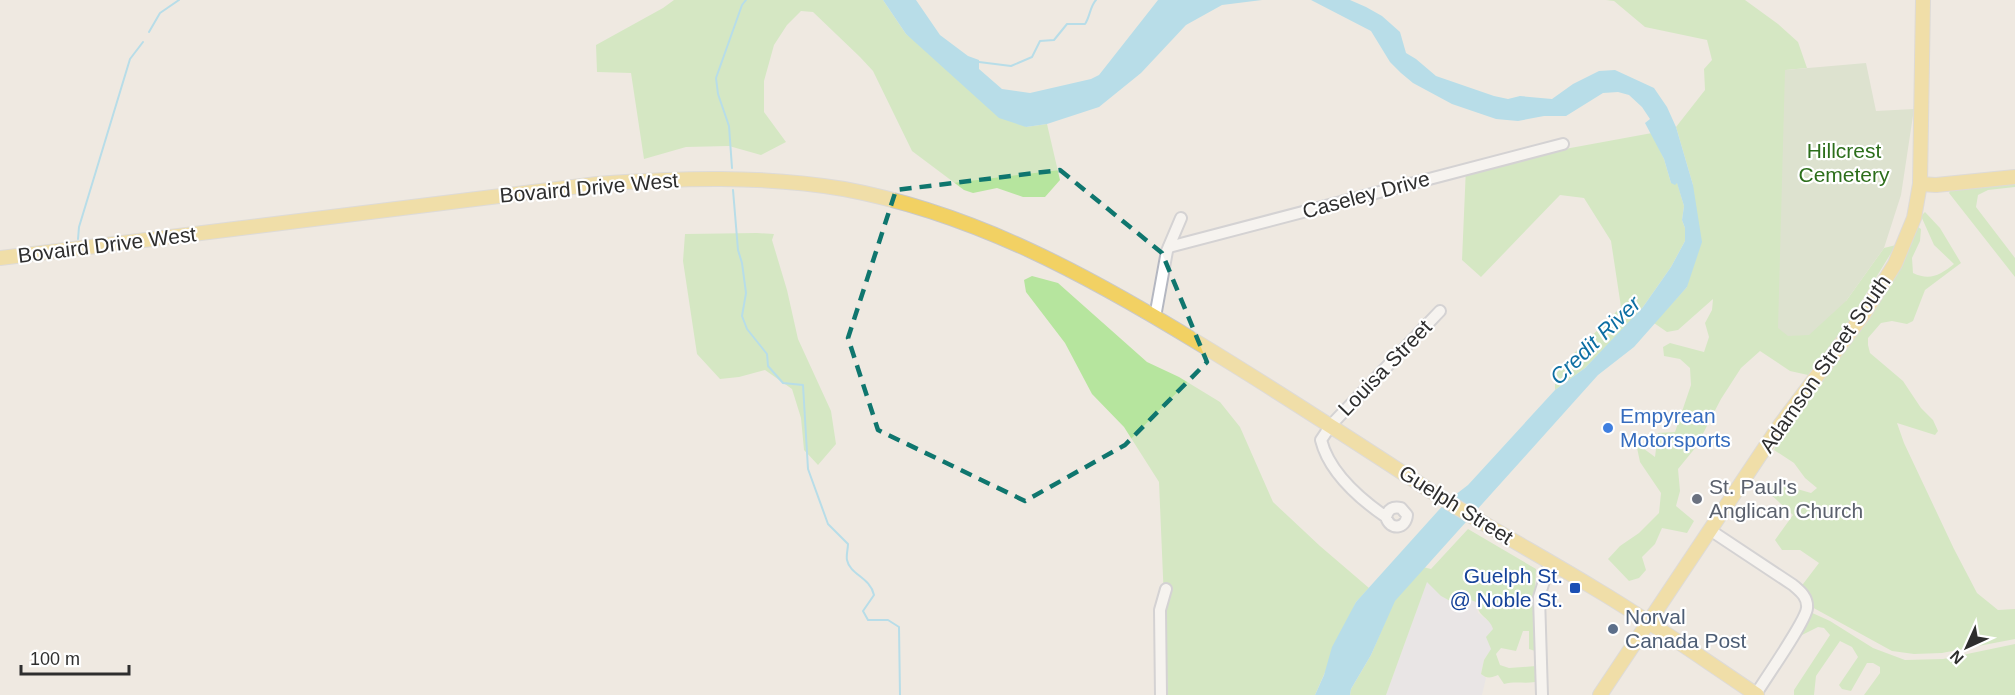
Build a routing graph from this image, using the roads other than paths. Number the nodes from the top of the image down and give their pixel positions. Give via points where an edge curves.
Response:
1 (1923, 0) edge
2 (1563, 144) dead end
3 (2015, 177) edge
4 (1920, 184) junction
5 (1181, 218) dead end
6 (1169, 247) junction
7 (0, 258) edge
8 (1440, 310) dead end
9 (1155, 316) junction
10 (1330, 425) junction
11 (1386, 517) dead end
12 (1710, 530) junction
13 (1550, 562) junction
14 (1166, 589) dead end
15 (1648, 623) junction
16 (1756, 694) edge
17 (1161, 695) edge
18 (1542, 695) edge
19 (1600, 695) edge

1 - 4 main road, Adamson Street South
2 - 6 street, Caseley Drive
3 - 4 main road
4 - 12 main road, Adamson Street South via 1909,233 1884,284 1780,425
5 - 6 street
6 - 9 street
7 - 9 main road, Bovaird Drive West via 597,184 701,178 773,180 845,190 938,213 1016,243
8 - 10 street, Louisa Street
9 - 10 main road, Guelph Street
10 - 11 street via 1321,440 1324,453 1352,489
10 - 13 main road, Guelph Street via 1480,522
12 - 15 main road, Adamson Street South
12 - 16 street via 1805,596 1807,609
13 - 15 main road, Guelph Street
13 - 18 street via 1539,597
14 - 17 street via 1160,610
15 - 16 main road, Guelph Street
15 - 19 main road, Adamson Street South

